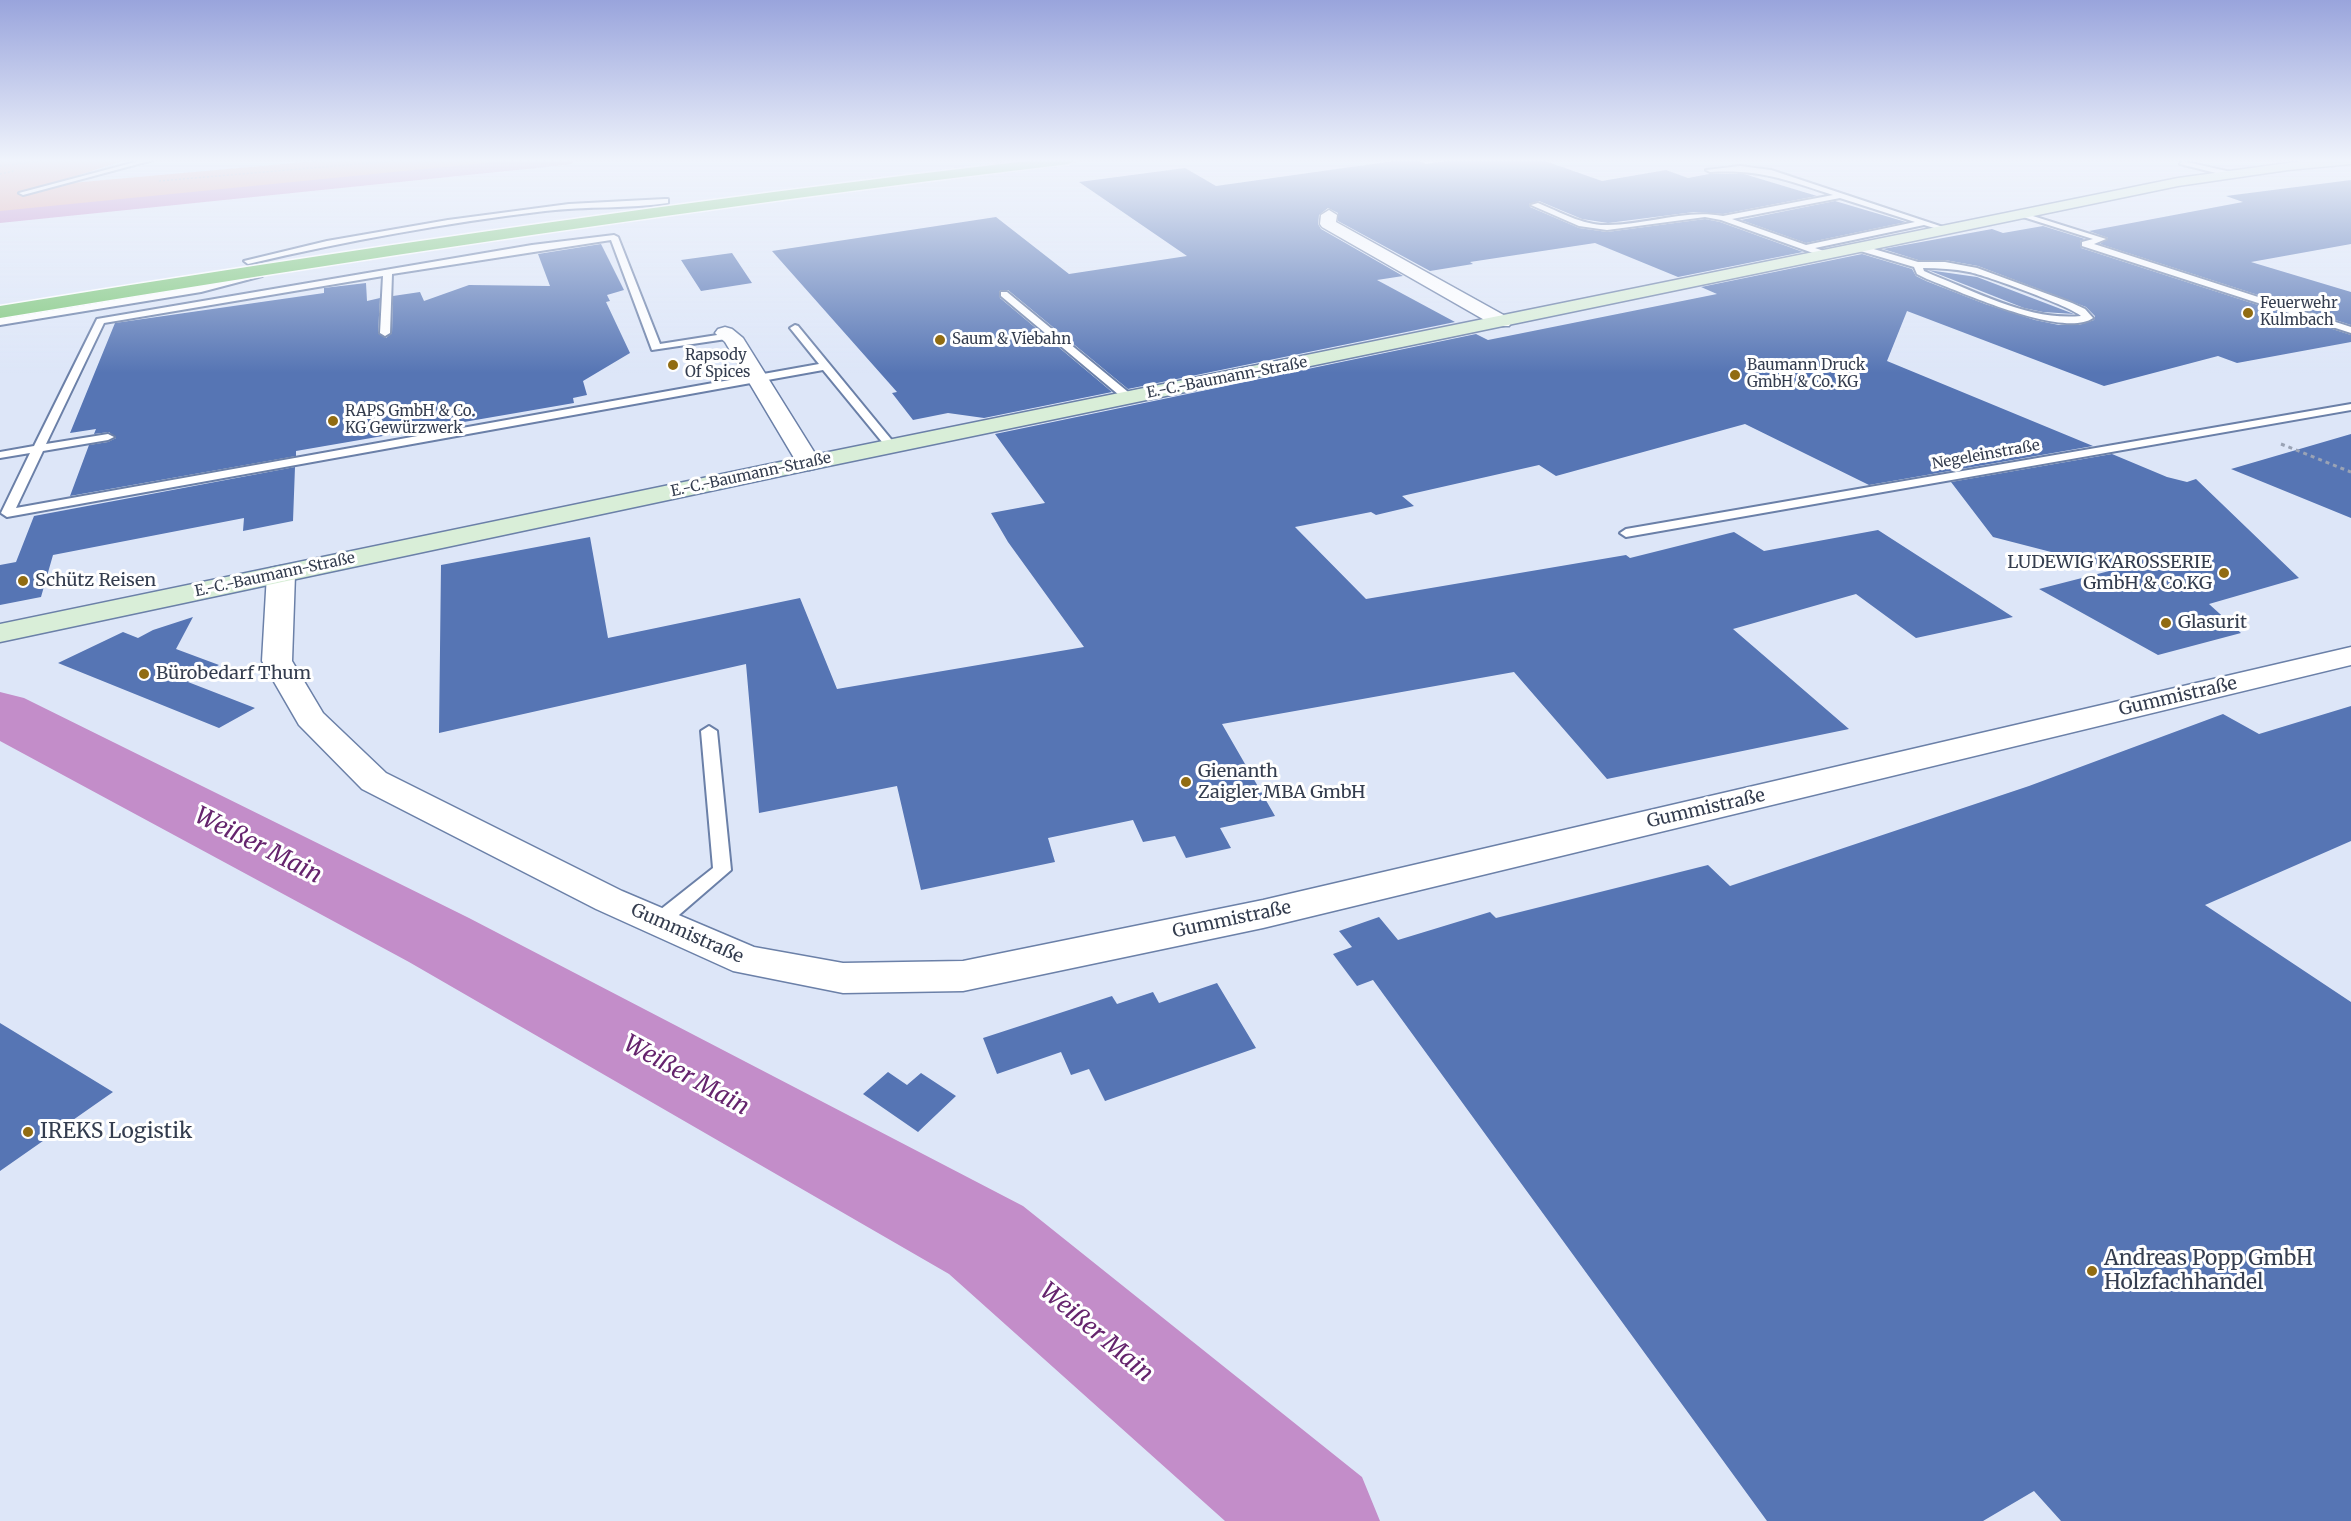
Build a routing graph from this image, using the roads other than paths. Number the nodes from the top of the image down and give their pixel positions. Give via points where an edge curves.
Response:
1 (457, 231) edge
2 (524, 231) edge
3 (1340, 231) edge
4 (1760, 231) edge
5 (1881, 231) edge
6 (1943, 231) edge
7 (2077, 231) edge
8 (1805, 247) junction
9 (1860, 248) junction
10 (1827, 255) junction
11 (306, 263) junction
12 (1918, 265) junction
13 (387, 272) junction
14 (1004, 294) dead end
15 (0, 300) edge
16 (0, 312) edge
17 (0, 322) edge
18 (1502, 322) junction
19 (795, 328) dead end
20 (2351, 330) edge
21 (385, 333) dead end
22 (727, 334) joint
23 (826, 366) junction
24 (757, 378) junction
25 (1129, 398) junction
26 (2351, 407) edge
27 (108, 437) dead end
28 (891, 446) junction
29 (38, 448) junction
30 (0, 455) edge
31 (809, 463) junction
32 (1626, 533) dead end
33 (281, 574) junction
34 (0, 633) edge
35 (2351, 656) edge
36 (709, 731) dead end
37 (658, 922) junction

1 - 15 highway
2 - 11 highway
3 - 18 street
4 - 8 lane
5 - 8 lane
6 - 9 street, E.-C.-Baumann-Straße
7 - 20 lane, E.-C.-Baumann-Straße via 2102,239 2085,244
8 - 10 lane
9 - 10 street, E.-C.-Baumann-Straße
9 - 12 lane
10 - 18 street, E.-C.-Baumann-Straße
11 - 16 highway
11 - 17 lane via 201,289
12 - 12 lane via 1974,270 2069,305 2088,318 2072,321 2033,314 1930,277 1920,272
13 - 21 lane
13 - 22 lane via 614,237 656,348
13 - 29 lane via 100,321
14 - 25 lane
18 - 25 street, E.-C.-Baumann-Straße
19 - 23 lane
22 - 24 street
23 - 24 lane
23 - 28 lane
24 - 29 lane via 7,513
24 - 31 street
25 - 28 street, E.-C.-Baumann-Straße
26 - 32 lane, Negeleinstraße
27 - 29 lane
28 - 31 street, E.-C.-Baumann-Straße
29 - 30 lane
31 - 33 street, E.-C.-Baumann-Straße
33 - 34 street, E.-C.-Baumann-Straße
33 - 37 street, Gummistraße via 277,661 310,718 374,781
35 - 37 street, Gummistraße via 1263,914 963,976 843,978 790,969 747,961
36 - 37 lane via 722,870

